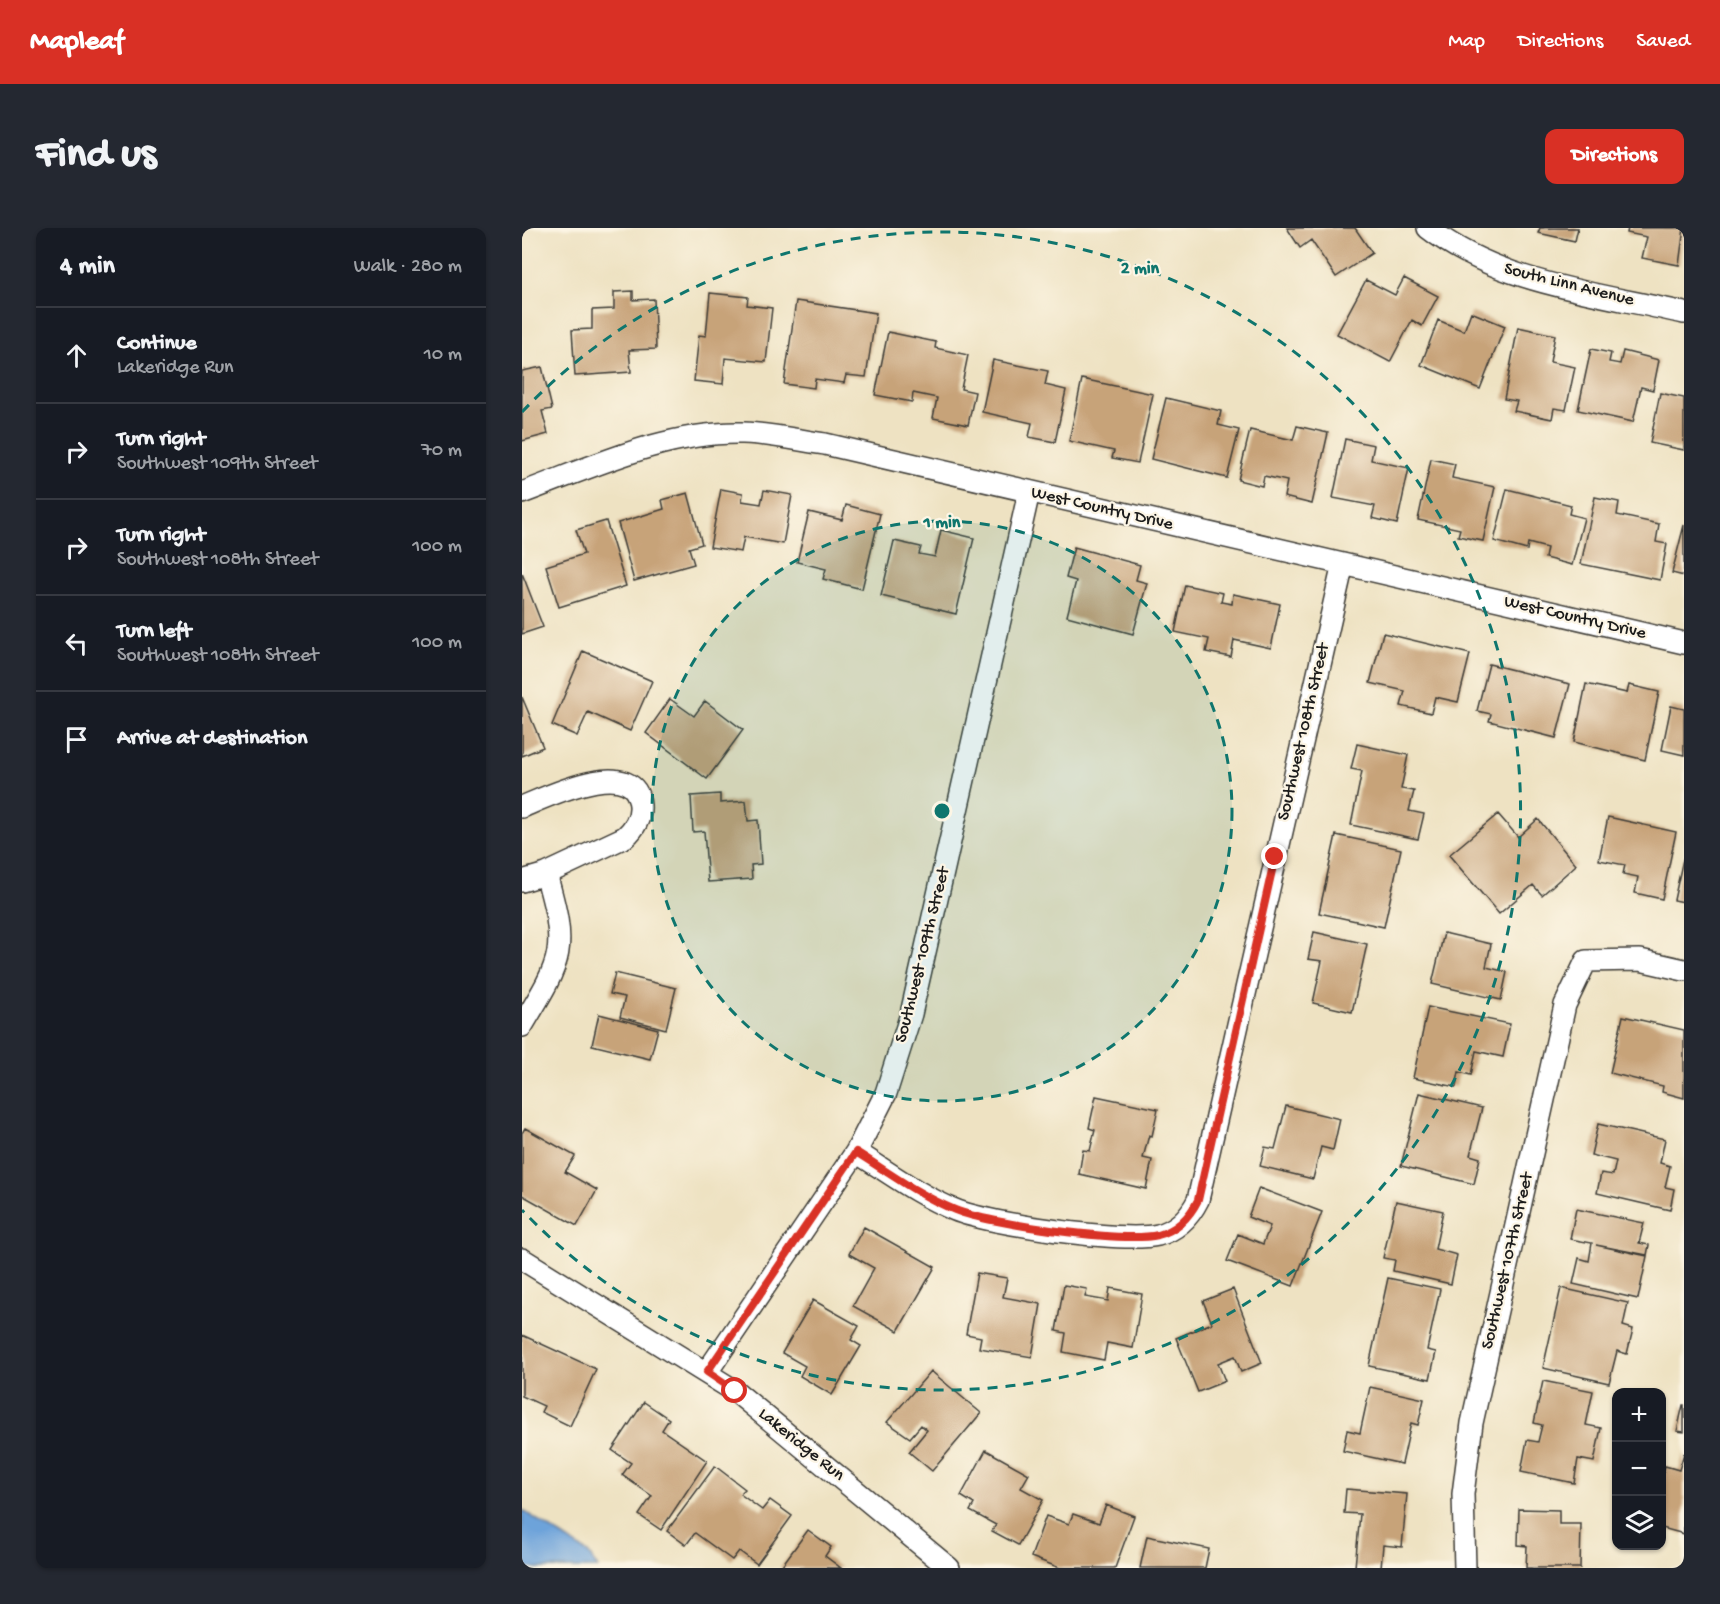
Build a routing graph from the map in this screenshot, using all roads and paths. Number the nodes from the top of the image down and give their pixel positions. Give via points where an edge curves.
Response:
1 (1428, 228) edge
2 (1684, 313) edge
3 (1029, 492) junction
4 (522, 493) edge
5 (1342, 564) junction
6 (1684, 643) edge
7 (522, 807) edge
8 (546, 874) junction
9 (522, 881) edge
10 (1684, 970) edge
11 (522, 1026) edge
12 (856, 1152) junction
13 (522, 1259) edge
14 (707, 1372) junction
15 (949, 1568) edge
16 (1466, 1568) edge

1 - 2 street, South Linn Avenue via 1461,252 1513,274
3 - 4 street, West Country Drive via 825,444 742,433 665,443
3 - 5 street, West Country Drive
3 - 12 street, Southwest 109th Street via 911,1014 886,1093
5 - 6 street, West Country Drive
5 - 12 street, Southwest 108th Street via 1198,1200 1192,1211 1172,1230 1158,1235 1123,1237 1017,1225 956,1211
7 - 8 street via 579,784 611,779 625,783 640,800 637,823 625,837
8 - 9 street
8 - 11 street via 560,921 560,949 552,973
10 - 16 street, Southwest 107th Street via 1640,960 1586,961 1565,1005 1472,1423 1463,1494
12 - 14 street, Southwest 109th Street
13 - 14 street, Lakeridge Run
14 - 15 street, Lakeridge Run

